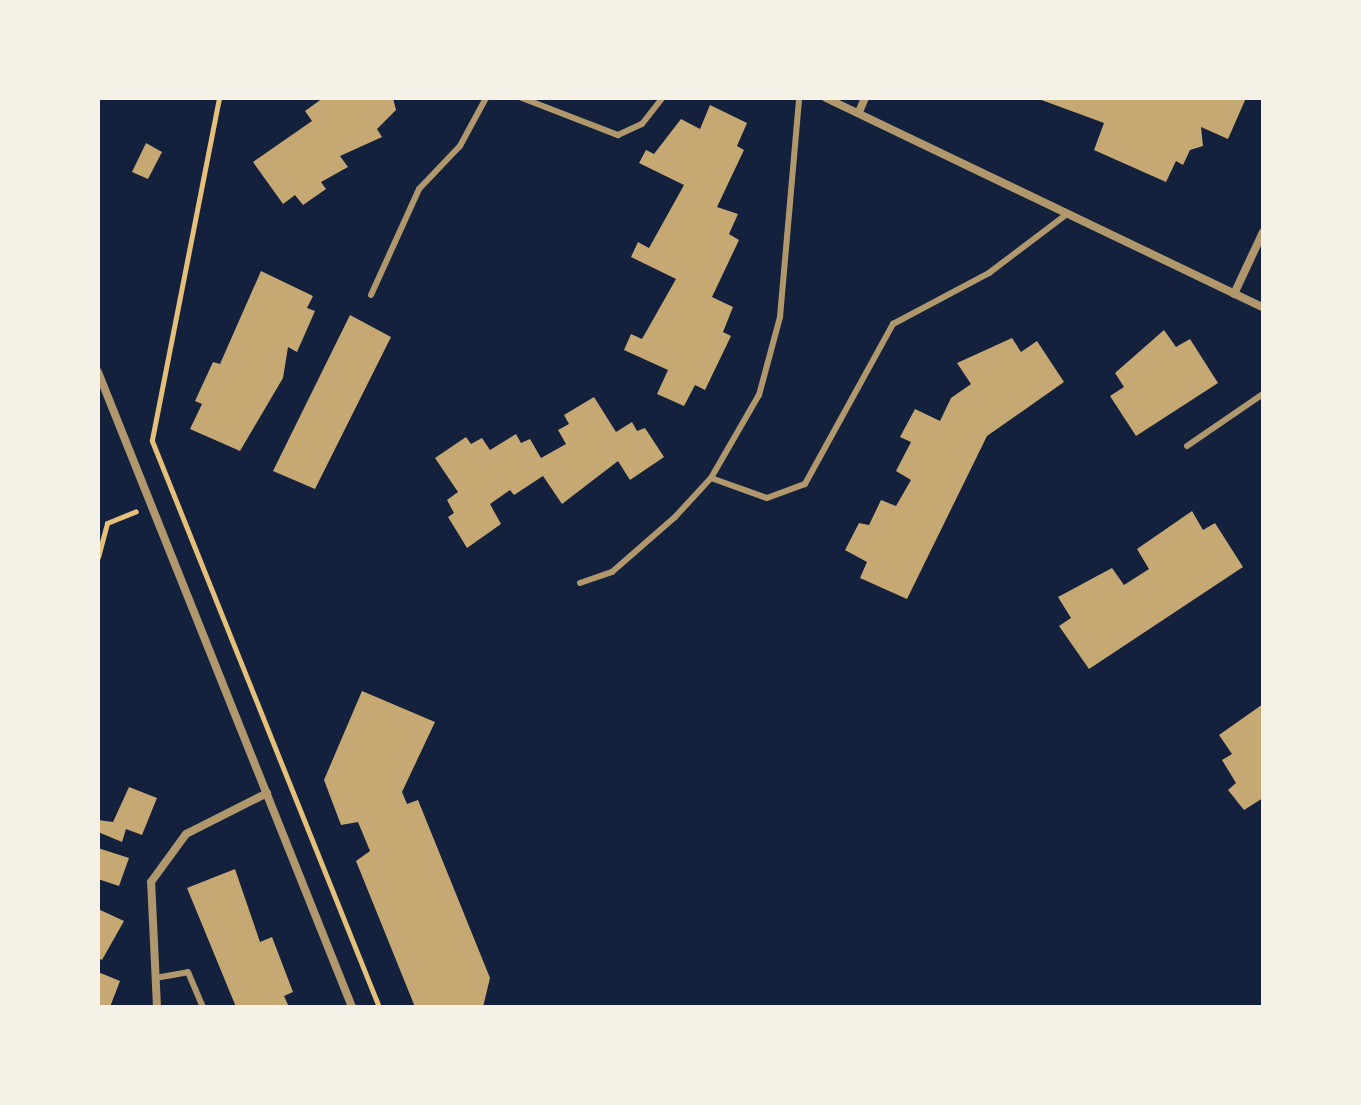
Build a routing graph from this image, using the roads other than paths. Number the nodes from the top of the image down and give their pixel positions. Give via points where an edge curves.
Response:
1 (486, 98) edge
2 (522, 98) edge
3 (662, 98) edge
4 (799, 98) edge
5 (826, 98) edge
6 (865, 98) edge
7 (859, 112) junction
8 (1067, 214) junction
9 (1263, 232) edge
10 (1234, 294) junction
11 (371, 295) dead end
12 (1263, 307) edge
13 (98, 372) edge
14 (1263, 394) edge
15 (1187, 446) dead end
16 (711, 478) junction
17 (580, 583) dead end
18 (267, 793) junction
19 (161, 977) junction
20 (157, 1007) edge
21 (203, 1007) edge
22 (352, 1007) edge

1 - 11 lane via 460,146 419,189
2 - 3 lane via 618,135 642,124
4 - 16 lane via 774,349 759,395
5 - 7 street
6 - 7 street
7 - 8 street
8 - 10 street
8 - 16 lane via 989,273 893,324 805,484 767,498
9 - 10 street
10 - 12 street
13 - 18 street
14 - 15 lane
16 - 17 lane via 635,554
18 - 19 street via 186,834 151,882
18 - 22 street
19 - 20 street
19 - 21 lane via 188,972

